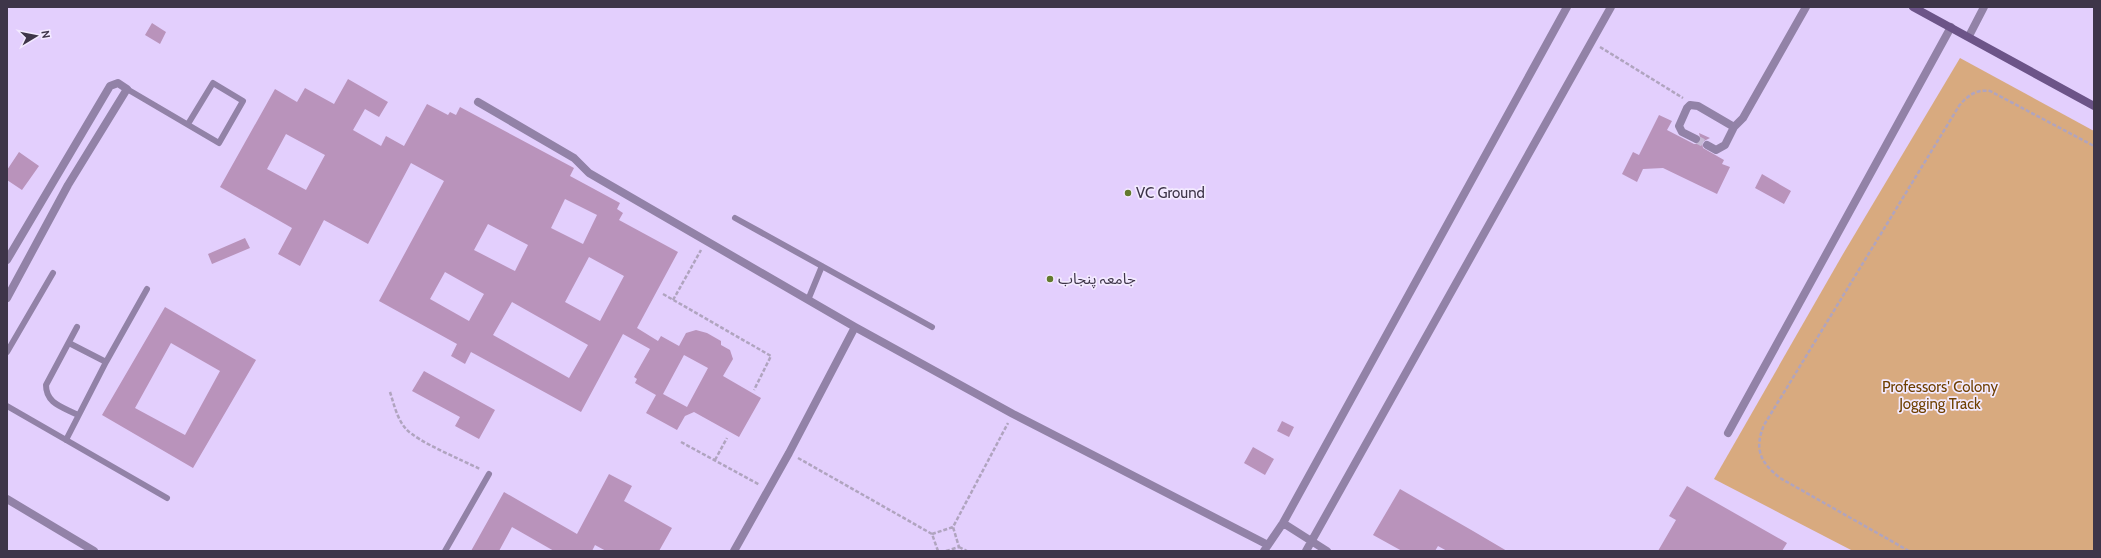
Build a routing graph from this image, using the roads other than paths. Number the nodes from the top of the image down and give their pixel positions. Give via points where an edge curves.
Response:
1 (1567, 7) edge
2 (1611, 7) edge
3 (1806, 7) edge
4 (1913, 7) edge
5 (1984, 7) edge
6 (1952, 27) junction
7 (1969, 36) junction
8 (127, 89) junction
9 (478, 102) dead end
10 (2094, 106) edge
11 (188, 124) junction
12 (1734, 127) junction
13 (1696, 139) tunnel mouth
14 (1707, 145) tunnel mouth
15 (735, 218) dead end
16 (7, 260) edge
17 (822, 266) junction
18 (53, 273) dead end
19 (147, 289) dead end
20 (7, 298) edge
21 (808, 300) junction
22 (77, 327) dead end
23 (855, 327) junction
24 (932, 327) dead end
25 (69, 343) junction
26 (7, 352) edge
27 (106, 362) junction
28 (7, 406) edge
29 (78, 415) junction
30 (1728, 433) dead end
31 (66, 440) junction
32 (489, 474) road end
33 (167, 498) dead end
34 (7, 499) edge
35 (1283, 523) junction
36 (1312, 542) junction
37 (1266, 548) edge
38 (94, 551) edge
39 (445, 551) edge
40 (734, 551) edge
41 (1306, 551) edge
42 (1327, 551) edge

1 - 35 street
2 - 36 street
3 - 12 street via 1743,118
4 - 6 street
5 - 7 street
6 - 7 street
6 - 30 street
7 - 10 street
8 - 11 lane
8 - 16 street via 118,83 110,86
8 - 20 street via 68,185
9 - 21 street via 574,158 589,173
11 - 11 lane via 213,83 243,101 219,143
12 - 13 street via 1698,106 1690,105 1679,126 1682,132
12 - 14 street via 1723,148 1716,150
15 - 17 lane
17 - 21 lane
17 - 24 lane
18 - 26 lane
19 - 27 lane
21 - 23 street
22 - 25 lane
23 - 37 street via 1012,414
23 - 40 street
25 - 27 lane
25 - 29 lane via 46,385 46,394 50,401
27 - 29 lane
28 - 31 lane
29 - 31 lane
31 - 33 lane
32 - 39 lane
34 - 38 street
35 - 36 street
35 - 37 street
36 - 41 street
36 - 42 street

